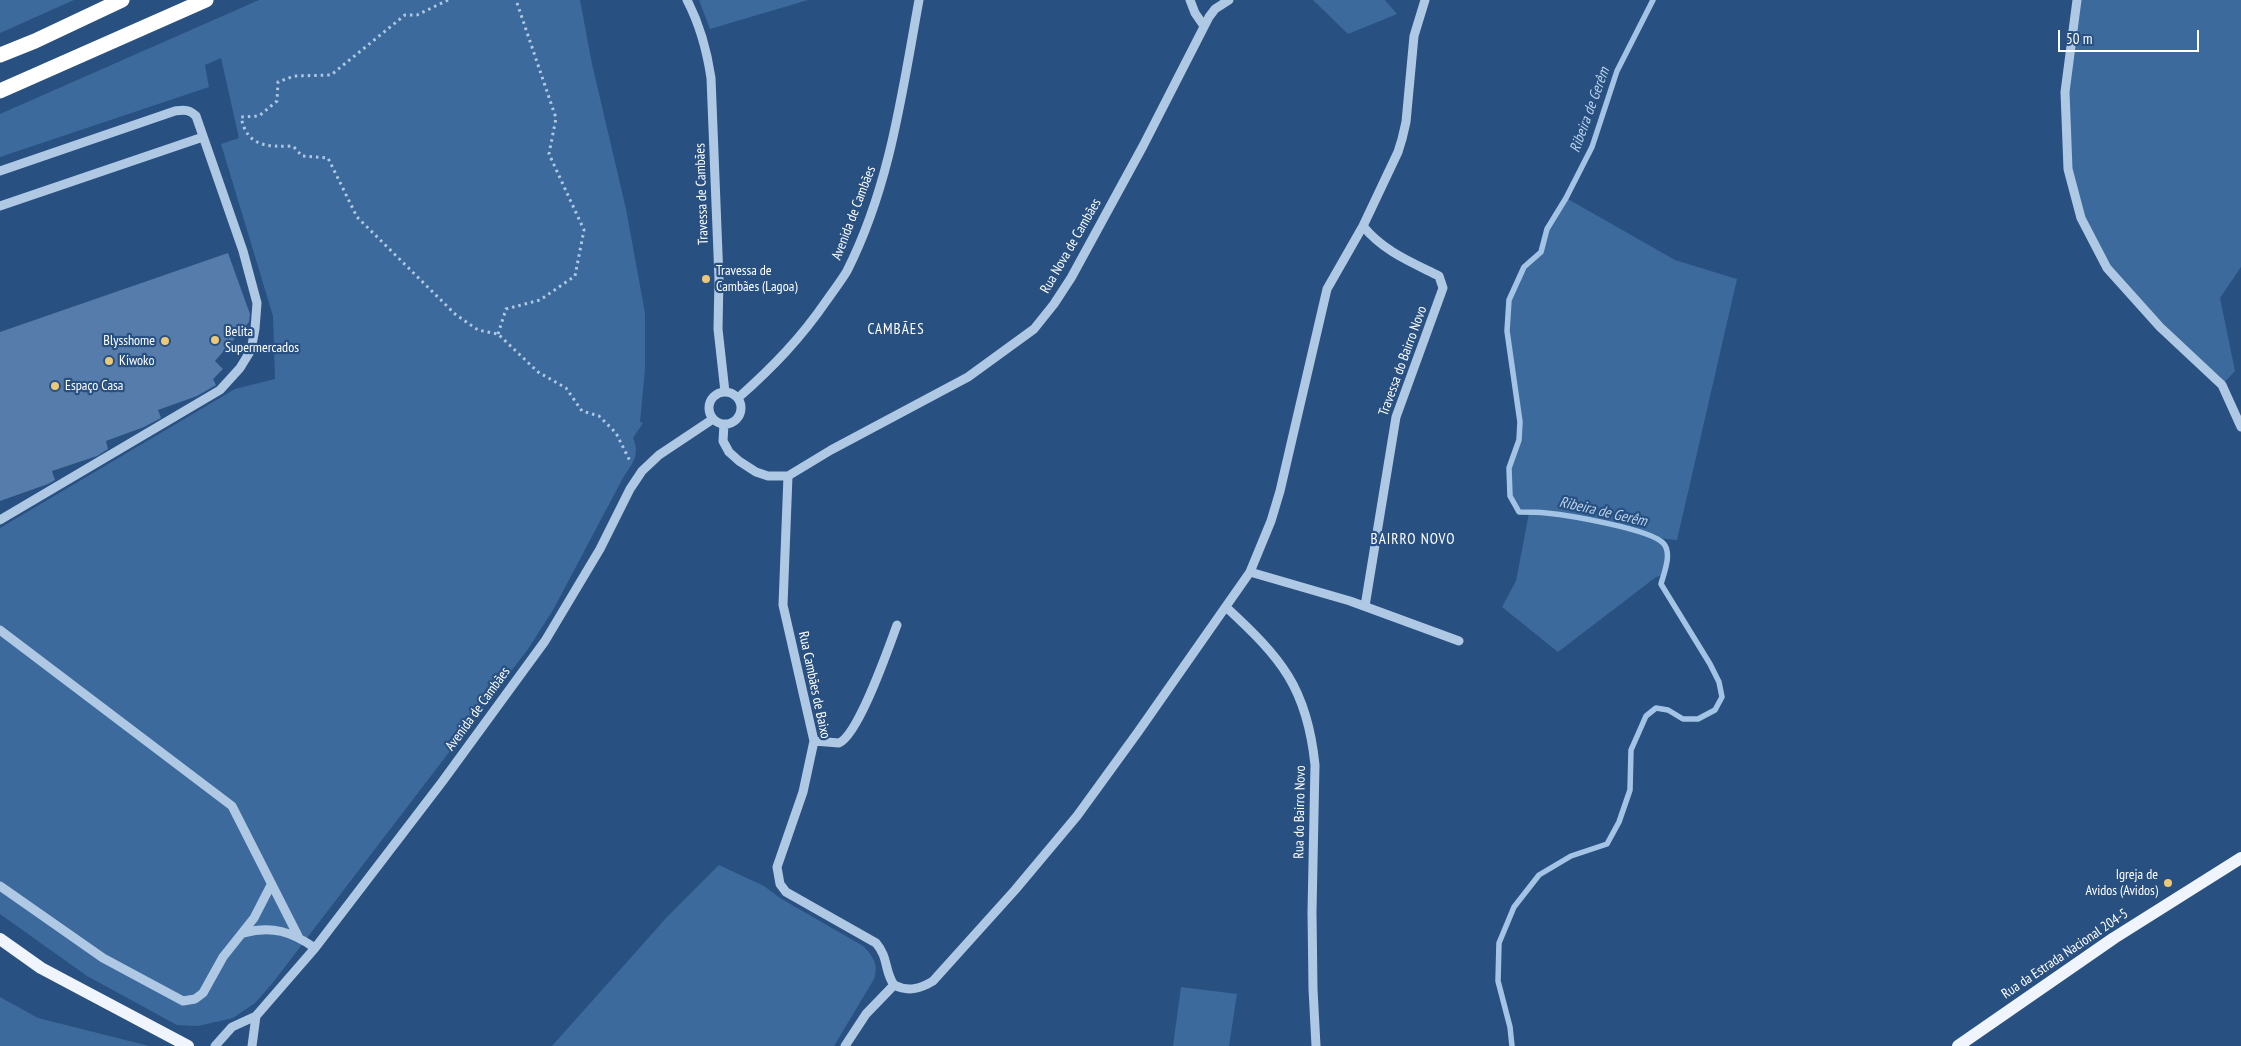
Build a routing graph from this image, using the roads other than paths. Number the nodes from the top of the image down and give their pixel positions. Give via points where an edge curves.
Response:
1 (122, 0) edge
2 (206, 0) edge
3 (687, 0) edge
4 (919, 0) edge
5 (1190, 0) edge
6 (1229, 0) edge
7 (1425, 0) edge
8 (2077, 0) edge
9 (1204, 26) junction
10 (0, 55) edge
11 (0, 91) edge
12 (203, 137) junction
13 (0, 171) edge
14 (0, 206) edge
15 (1363, 226) junction
16 (725, 392) junction
17 (738, 398) junction
18 (713, 419) junction
19 (724, 424) junction
20 (2241, 427) edge
21 (788, 476) junction
22 (0, 520) edge
23 (1250, 572) junction
24 (1365, 606) junction
25 (1226, 607) junction
26 (897, 625) dead end
27 (0, 630) edge
28 (1459, 641) dead end
29 (814, 741) junction
30 (2241, 858) edge
31 (271, 885) junction
32 (0, 886) edge
33 (244, 933) junction
34 (298, 936) junction
35 (0, 939) edge
36 (315, 948) junction
37 (894, 984) junction
38 (256, 1016) junction
39 (186, 1046) edge
40 (215, 1046) edge
41 (252, 1046) edge
42 (844, 1046) edge
43 (1316, 1046) edge
44 (1958, 1046) edge

1 - 10 highway
2 - 11 highway
3 - 16 street, Travessa de Cambães via 703,39 711,78 718,329
4 - 17 street, Avenida de Cambães via 889,160 861,241 846,273 806,332 771,370
5 - 9 street
6 - 9 street, Rua Nova de Cambães via 1216,9
7 - 15 street via 1414,36 1406,122 1398,152
8 - 20 street via 2065,92 2068,169 2081,218 2107,268 2160,327 2222,385
9 - 21 street, Rua Nova de Cambães via 1071,278 1034,329 968,377
12 - 13 street via 192,111 175,111
12 - 14 street
12 - 22 street via 243,251 257,303 256,330 250,350 240,368 220,390
15 - 23 street via 1333,278 1323,303 1272,521
15 - 24 street, Travessa do Bairro Novo via 1386,248 1439,276 1443,288 1396,417
16 - 17 street
16 - 18 street via 711,399 709,409
17 - 19 street via 741,413 734,422
18 - 19 street
18 - 36 street, Avenida de Cambães via 659,454 642,471 545,641
19 - 21 street via 724,441 729,452 739,461 768,476
21 - 29 street, Rua Cambães de Baixo via 783,605
23 - 24 street
23 - 25 street
24 - 28 street
25 - 37 street via 1077,816 1015,890 933,981 915,989
25 - 43 street, Rua do Bairro Novo via 1274,654 1289,675 1300,697 1313,742 1312,970
26 - 29 street via 861,714 847,736 839,743
27 - 31 street via 232,806
29 - 37 street, Rua Cambães de Baixo via 803,792 782,849 777,875 786,892 876,943 883,952
30 - 44 main road, Rua da Estrada Nacional 204-5 via 2114,938
31 - 33 street
31 - 34 street
32 - 33 street via 103,958 183,1001 203,993 223,958
33 - 34 street via 261,928
34 - 36 street
35 - 39 main road via 41,968
36 - 38 street, Avenida de Cambães
37 - 42 street via 866,1014
38 - 40 street, Avenida de Cambães via 232,1027
38 - 41 street

